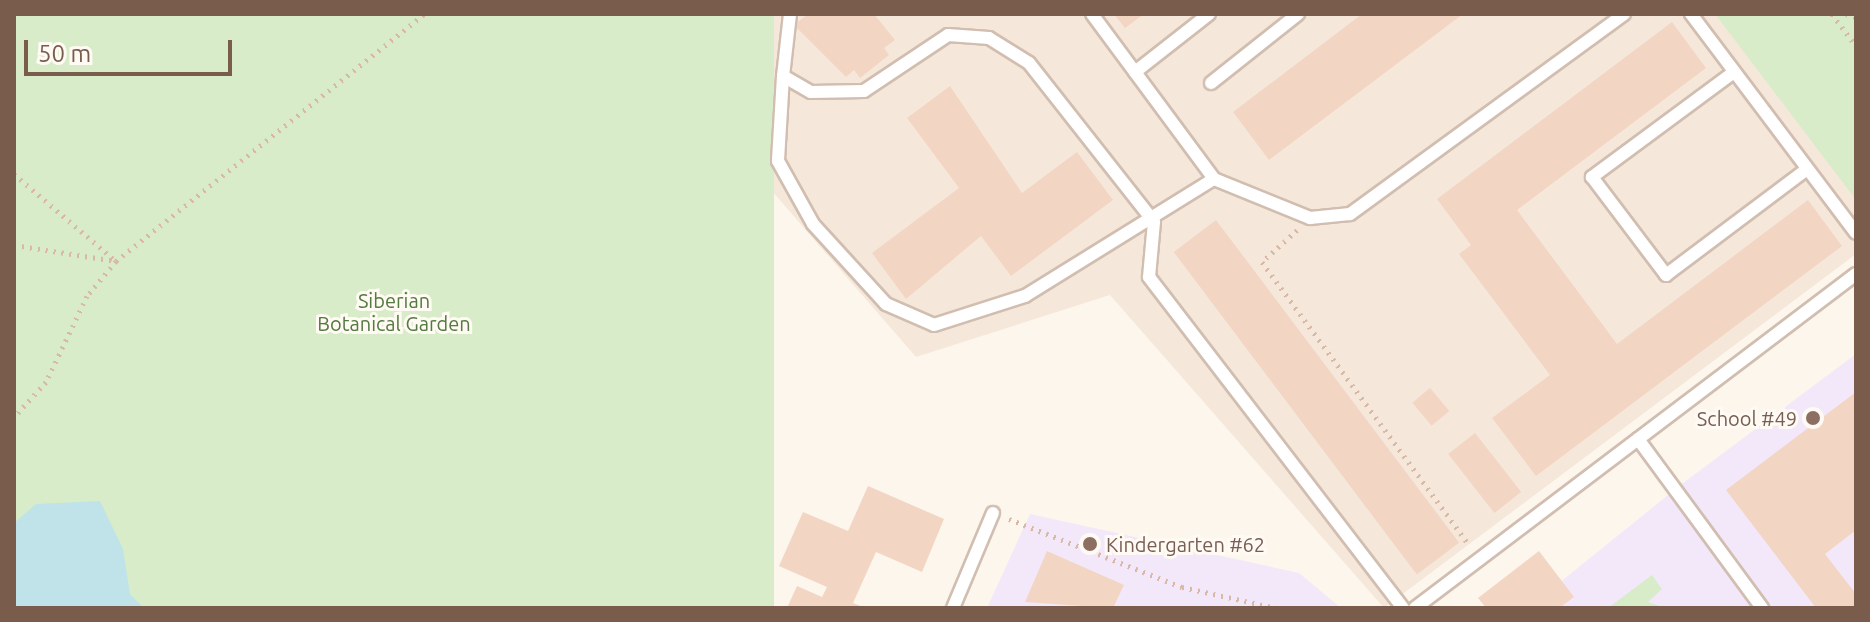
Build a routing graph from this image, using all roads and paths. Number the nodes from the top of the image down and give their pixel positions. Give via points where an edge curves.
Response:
1 (424, 14) edge
2 (790, 14) edge
3 (1092, 14) edge
4 (1209, 14) edge
5 (1298, 14) edge
6 (1624, 14) edge
7 (1691, 14) edge
8 (1832, 14) edge
9 (1846, 14) edge
10 (1856, 17) edge
11 (1856, 46) edge
12 (1135, 72) junction
13 (1734, 72) junction
14 (783, 76) junction
15 (1211, 83) dead end
16 (1807, 169) junction
17 (14, 174) edge
18 (1214, 179) junction
19 (1310, 218) junction
20 (1154, 222) junction
21 (1856, 233) edge
22 (14, 245) edge
23 (116, 261) junction
24 (1856, 274) edge
25 (14, 417) edge
26 (1638, 439) junction
27 (993, 513) joint
28 (1479, 559) junction
29 (953, 608) edge
30 (1277, 608) edge
31 (1403, 608) edge
32 (1415, 608) edge
33 (1762, 608) edge

1 - 23 path
2 - 14 lane
3 - 12 lane
4 - 12 lane
5 - 15 lane
6 - 19 lane via 1350,214
7 - 13 lane
8 - 11 path
9 - 10 path
12 - 18 lane
13 - 16 lane
13 - 16 lane via 1592,177 1666,275
14 - 20 lane via 811,92 864,91 948,35 989,38 1029,63
14 - 20 lane via 778,161 813,224 886,304 934,325 1025,296
16 - 21 lane
17 - 23 path
18 - 19 lane
18 - 20 lane
19 - 28 path via 1262,262
20 - 31 lane via 1149,277
22 - 23 path
23 - 25 path via 87,296 46,382
24 - 26 lane
26 - 28 lane
26 - 33 lane
27 - 29 lane
27 - 30 path via 1182,587
28 - 32 lane

